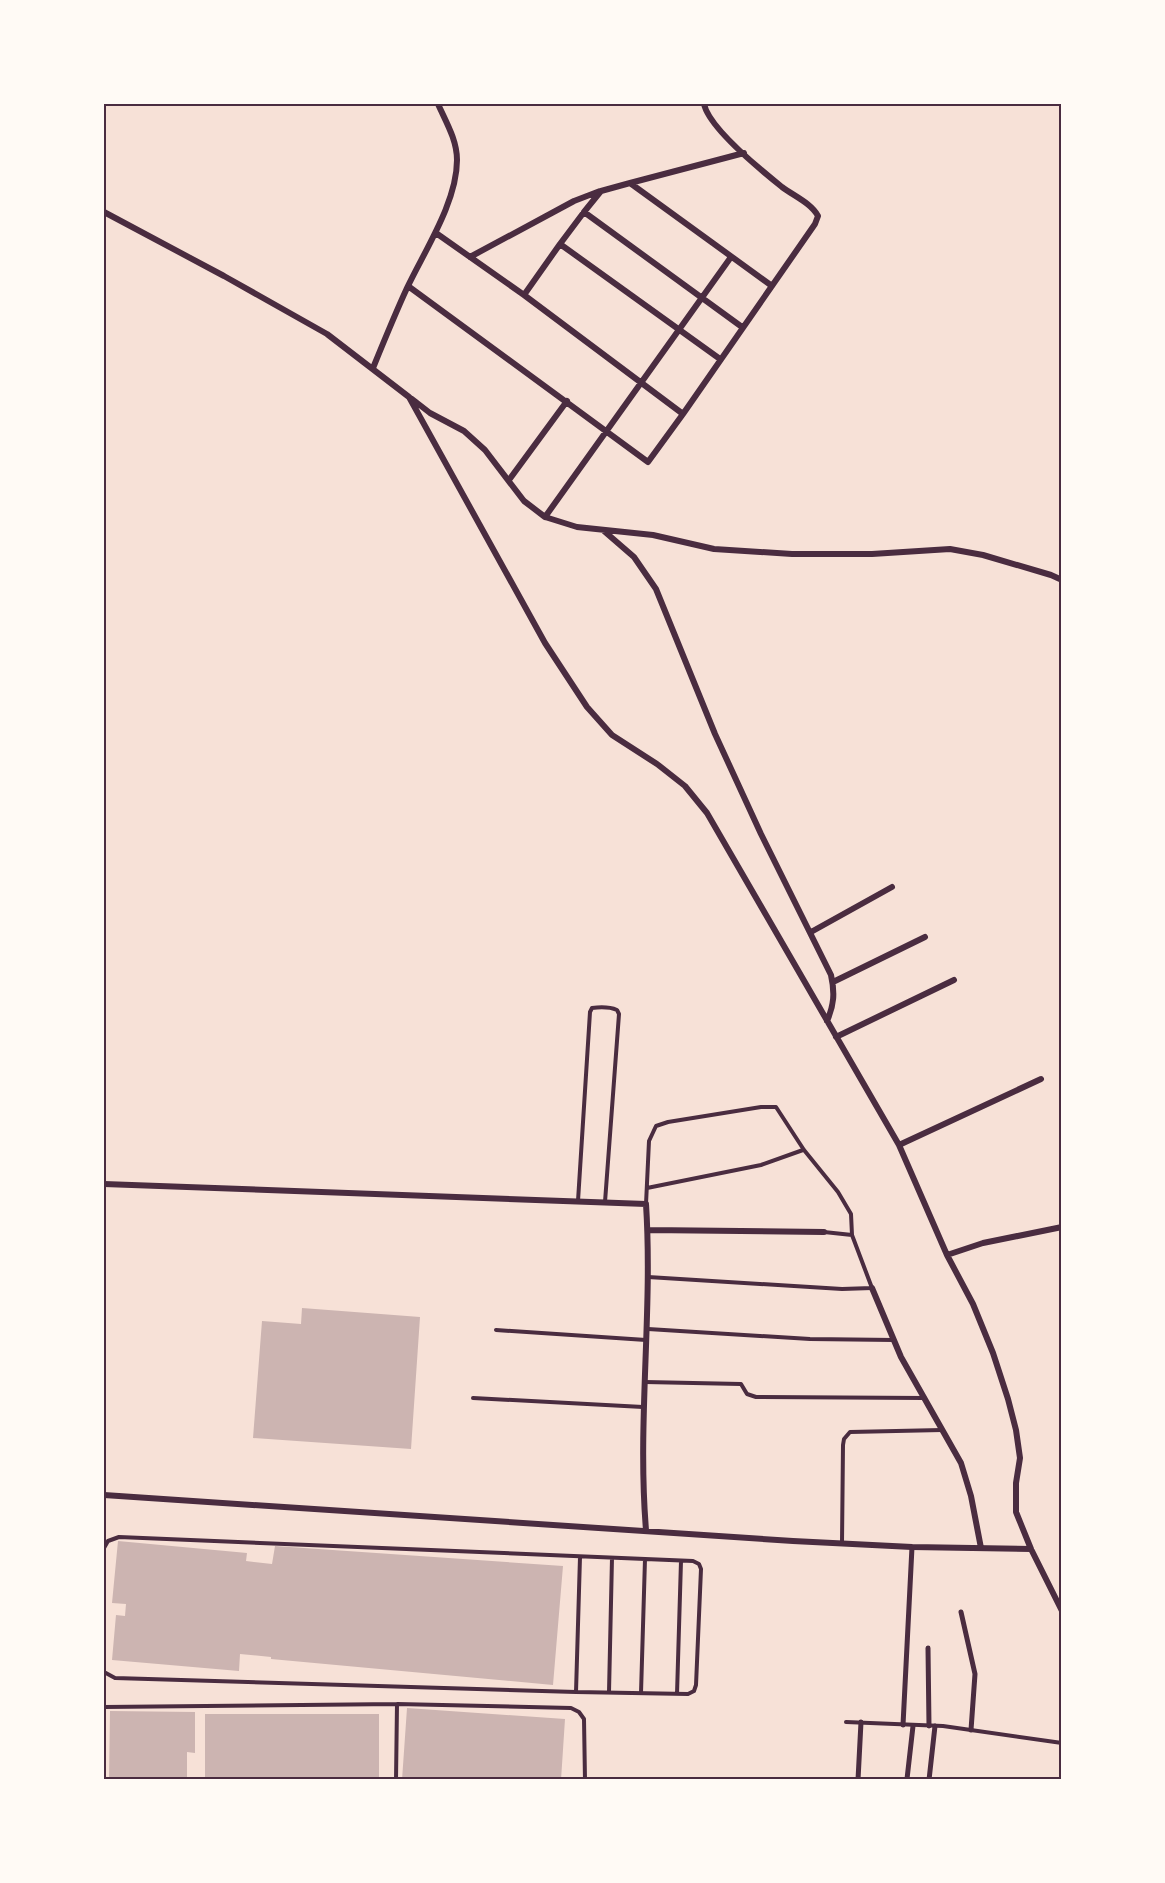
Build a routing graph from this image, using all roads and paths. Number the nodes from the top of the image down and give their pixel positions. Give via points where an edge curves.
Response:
1 (438, 104) edge
2 (704, 104) edge
3 (744, 153) junction
4 (630, 183) junction
5 (601, 191) junction
6 (104, 212) edge
7 (584, 212) junction
8 (436, 233) junction
9 (561, 244) junction
10 (470, 257) junction
11 (731, 257) junction
12 (408, 286) junction
13 (772, 286) junction
14 (524, 295) junction
15 (703, 298) junction
16 (742, 327) junction
17 (680, 331) junction
18 (720, 359) junction
19 (373, 368) junction
20 (642, 383) junction
21 (409, 397) junction
22 (567, 401) junction
23 (683, 414) junction
24 (607, 431) junction
25 (509, 480) junction
26 (545, 517) junction
27 (603, 530) junction
28 (1062, 580) edge
29 (892, 887) dead end
30 (811, 932) junction
31 (925, 937) dead end
32 (954, 980) dead end
33 (833, 982) junction
34 (827, 1022) junction
35 (836, 1037) junction
36 (1041, 1079) dead end
37 (899, 1145) junction
38 (804, 1150) junction
39 (104, 1184) edge
40 (647, 1188) junction
41 (578, 1201) junction
42 (605, 1202) junction
43 (646, 1204) junction
44 (1062, 1227) edge
45 (648, 1230) junction
46 (824, 1232) joint
47 (852, 1235) junction
48 (947, 1255) junction
49 (647, 1277) junction
50 (872, 1288) junction
51 (648, 1329) junction
52 (496, 1330) dead end
53 (646, 1340) junction
54 (894, 1340) junction
55 (645, 1382) junction
56 (473, 1398) dead end
57 (926, 1398) junction
58 (645, 1408) junction
59 (944, 1430) junction
60 (104, 1495) edge
61 (646, 1530) junction
62 (842, 1544) junction
63 (912, 1547) junction
64 (104, 1548) edge
65 (981, 1548) junction
66 (1031, 1549) junction
67 (580, 1557) junction
68 (612, 1558) junction
69 (645, 1559) junction
70 (681, 1561) junction
71 (1062, 1611) edge
72 (961, 1612) dead end
73 (928, 1648) dead end
74 (104, 1672) edge
75 (576, 1692) junction
76 (609, 1692) junction
77 (641, 1693) junction
78 (677, 1694) junction
79 (397, 1704) junction
80 (104, 1707) edge
81 (846, 1722) dead end
82 (861, 1722) junction
83 (903, 1725) junction
84 (913, 1726) junction
85 (932, 1726) junction
86 (971, 1730) junction
87 (1062, 1743) edge
88 (396, 1779) edge
89 (585, 1779) edge
90 (858, 1779) edge
91 (907, 1779) edge
92 (929, 1779) edge

1 - 8 street via 456,144 457,162
2 - 3 street via 718,129
3 - 4 street
3 - 13 street via 818,216
4 - 5 street
4 - 11 street
5 - 7 street
5 - 10 street via 574,201
6 - 19 street via 327,334
7 - 9 street
7 - 15 street
8 - 10 street
8 - 12 street
9 - 14 street
9 - 17 street
10 - 14 street
11 - 13 street
11 - 15 street
12 - 19 street
12 - 22 street
13 - 16 street
14 - 20 street
15 - 16 street
15 - 17 street
16 - 18 street
17 - 18 street
17 - 20 street
18 - 23 street
19 - 21 street
20 - 23 street
20 - 24 street
21 - 25 street via 464,431
21 - 34 street via 551,652 612,735 685,786 707,813
22 - 24 street
22 - 25 street
23 - 24 street via 648,462
24 - 26 street
25 - 26 street via 524,501
26 - 27 street
27 - 28 street via 652,535 714,549 792,554 950,549 983,555
27 - 30 street via 634,557 656,589 715,734
29 - 30 street
30 - 33 street
31 - 33 street
32 - 35 street
33 - 34 street via 835,997
34 - 35 street
35 - 37 street
36 - 37 street
37 - 48 street
38 - 40 lane via 761,1165
38 - 40 lane via 776,1107 668,1122 656,1126 649,1141
38 - 47 lane via 851,1214
39 - 41 street
40 - 43 lane
41 - 42 street
41 - 42 lane via 590,1012 597,1007 613,1008 619,1014
42 - 43 street
43 - 45 street
44 - 48 street via 983,1243
45 - 46 street
45 - 49 street
46 - 47 lane
47 - 50 lane
48 - 66 street via 973,1304 1008,1399 1020,1458 1016,1512
49 - 50 lane
49 - 51 street
50 - 54 street
51 - 53 street
51 - 54 lane
52 - 53 lane
53 - 55 street
54 - 57 street
55 - 57 lane via 741,1384 747,1394 756,1397
55 - 58 street
56 - 58 lane
57 - 59 street
58 - 61 street
59 - 62 lane via 849,1432 843,1445
59 - 65 street via 962,1463
60 - 61 street
61 - 62 street
62 - 63 street
63 - 65 street
63 - 83 street
64 - 67 lane via 108,1541 119,1537
65 - 66 street
66 - 71 street
67 - 68 lane
67 - 75 lane
68 - 69 lane
68 - 76 lane
69 - 70 lane
69 - 77 lane
70 - 78 lane
70 - 78 lane via 693,1561 701,1569 696,1685 688,1694
72 - 86 street via 975,1674
73 - 85 street
74 - 75 lane via 115,1678
75 - 76 lane
76 - 77 lane
77 - 78 lane
79 - 80 lane
79 - 88 lane
79 - 89 lane via 571,1708 584,1719
81 - 82 lane
82 - 83 lane
82 - 90 street
83 - 84 lane
84 - 85 lane
84 - 91 street
85 - 86 lane
85 - 92 street
86 - 87 lane

